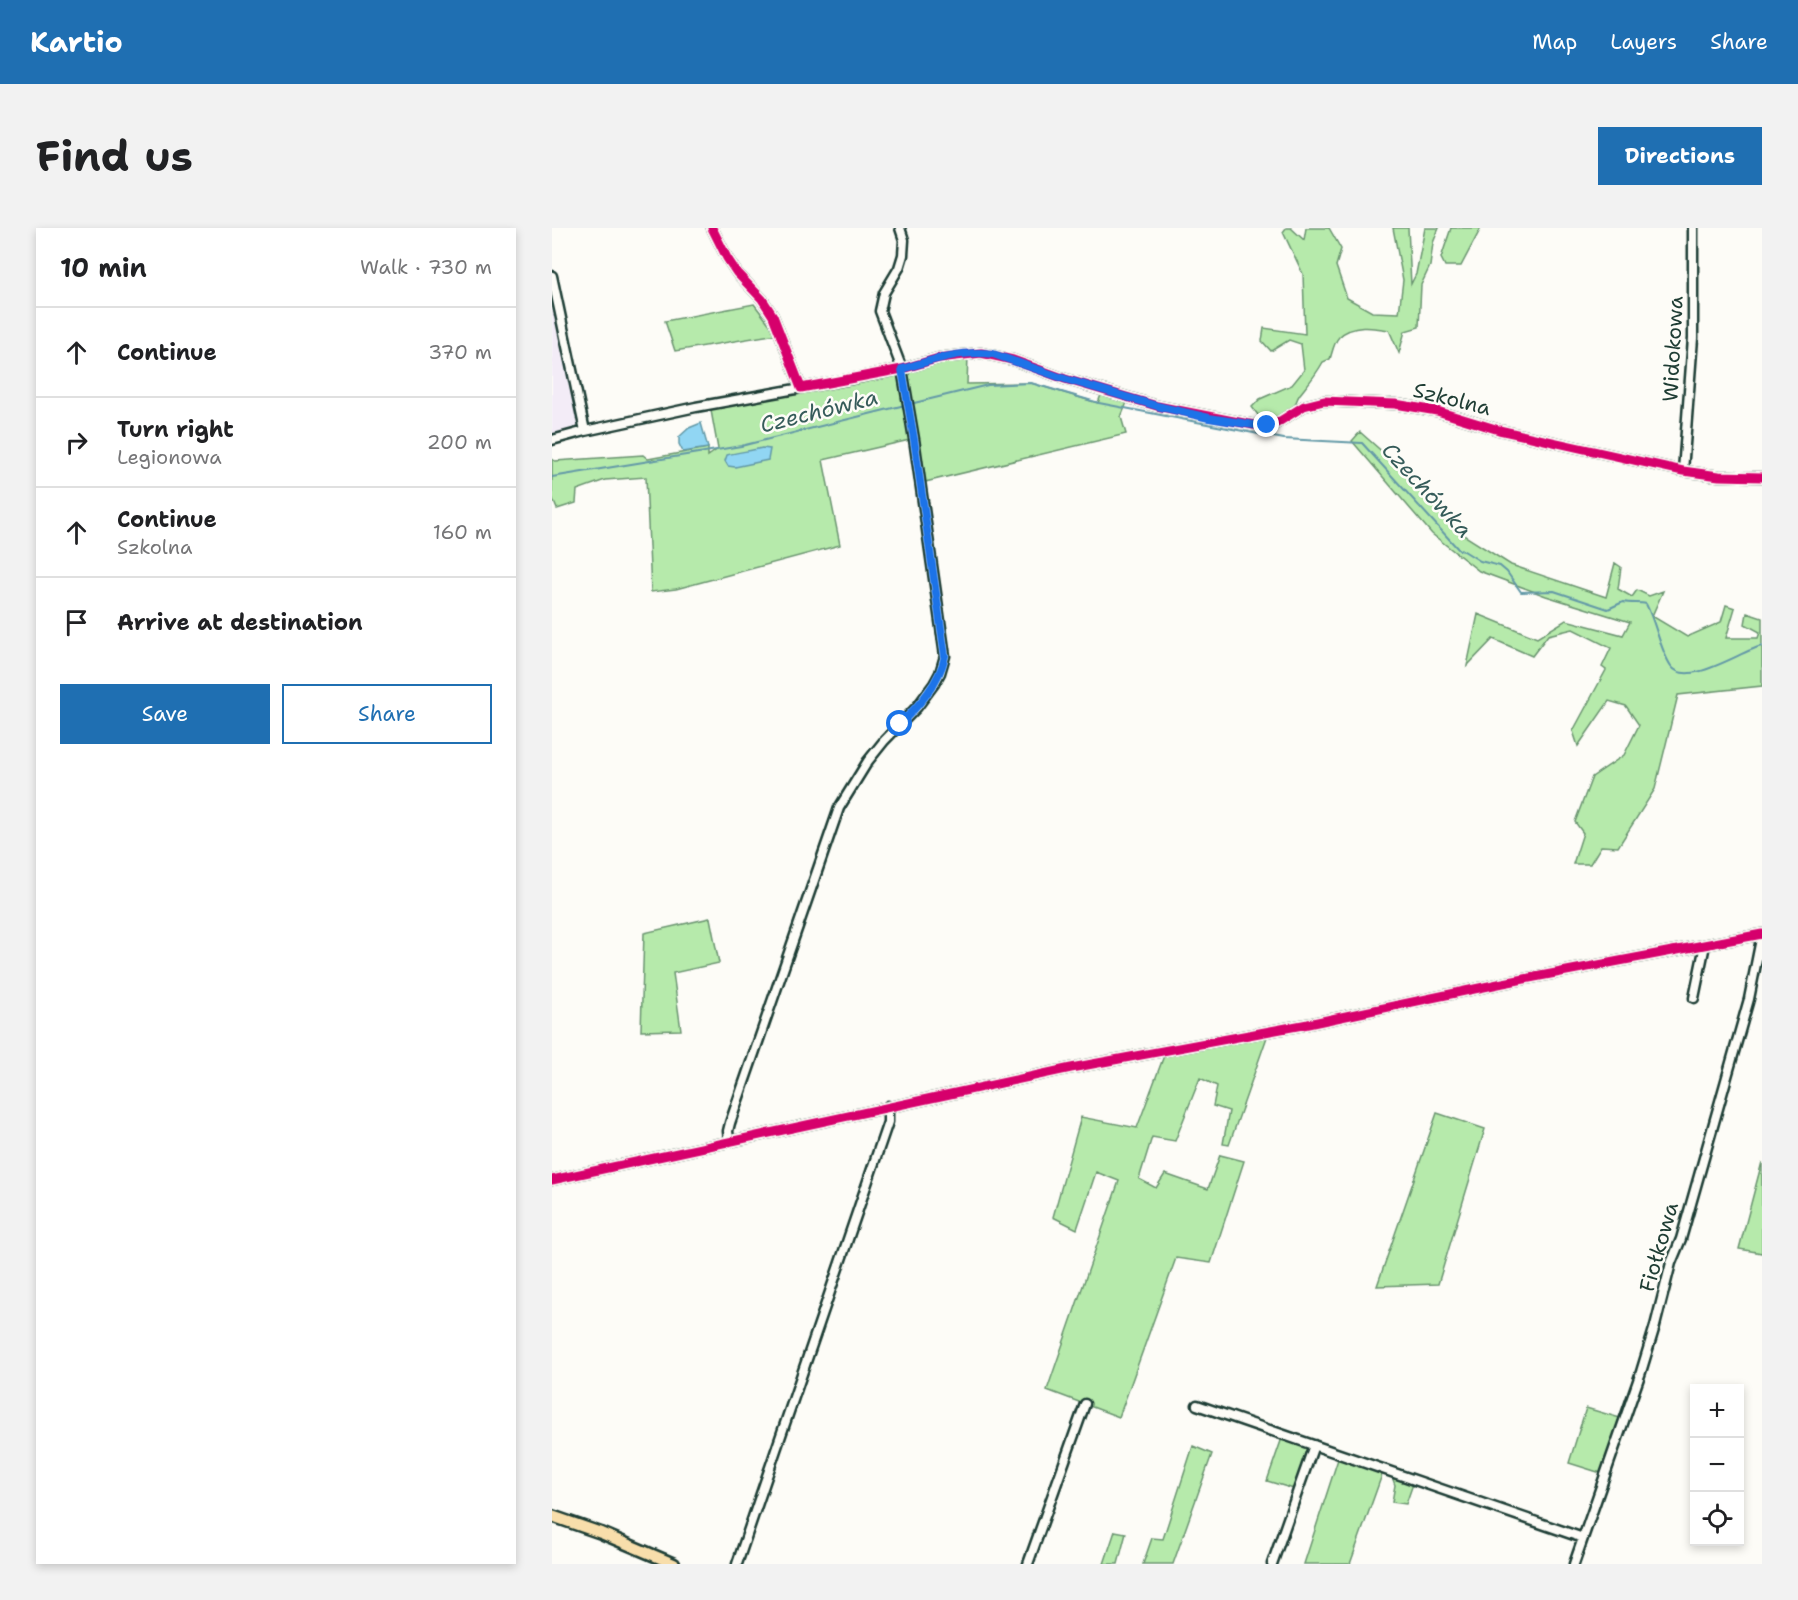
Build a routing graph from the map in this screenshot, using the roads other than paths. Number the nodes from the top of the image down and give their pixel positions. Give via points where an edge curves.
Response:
1 (711, 228) edge
2 (900, 228) edge
3 (1693, 228) edge
4 (553, 272) edge
5 (902, 369) junction
6 (801, 388) junction
7 (585, 431) junction
8 (552, 440) edge
9 (1683, 471) junction
10 (1762, 477) edge
11 (1762, 934) edge
12 (1706, 945) junction
13 (1694, 998) dead end
14 (888, 1106) junction
15 (729, 1141) junction
16 (552, 1180) edge
17 (1085, 1404) dead end
18 (1197, 1405) dead end
19 (1314, 1445) junction
20 (552, 1516) edge
21 (1583, 1538) junction
22 (674, 1564) edge
23 (737, 1564) edge
24 (1028, 1564) edge
25 (1272, 1564) edge
26 (1574, 1564) edge

1 - 6 street via 732,266 773,316
2 - 5 street via 903,255 884,293 880,311
3 - 9 street, Widokowa via 1693,338
4 - 7 street
5 - 6 street, Szkolna
5 - 9 street, Szkolna via 981,352 1157,406 1254,425 1277,423 1304,406 1324,401 1395,404
5 - 15 street via 945,644 943,664 934,684 868,761 839,808 763,1024 728,1131
6 - 7 street, Szkolna
7 - 8 street, Szkolna
9 - 10 street, Szkolna
11 - 12 street
11 - 21 street, Fiołkowa via 1749,999 1681,1239
12 - 13 street
12 - 14 street
14 - 15 street
14 - 23 street via 888,1122
15 - 16 street
17 - 24 street
18 - 19 street
19 - 21 street
19 - 25 street
20 - 22 main road
21 - 26 street, Fiołkowa

